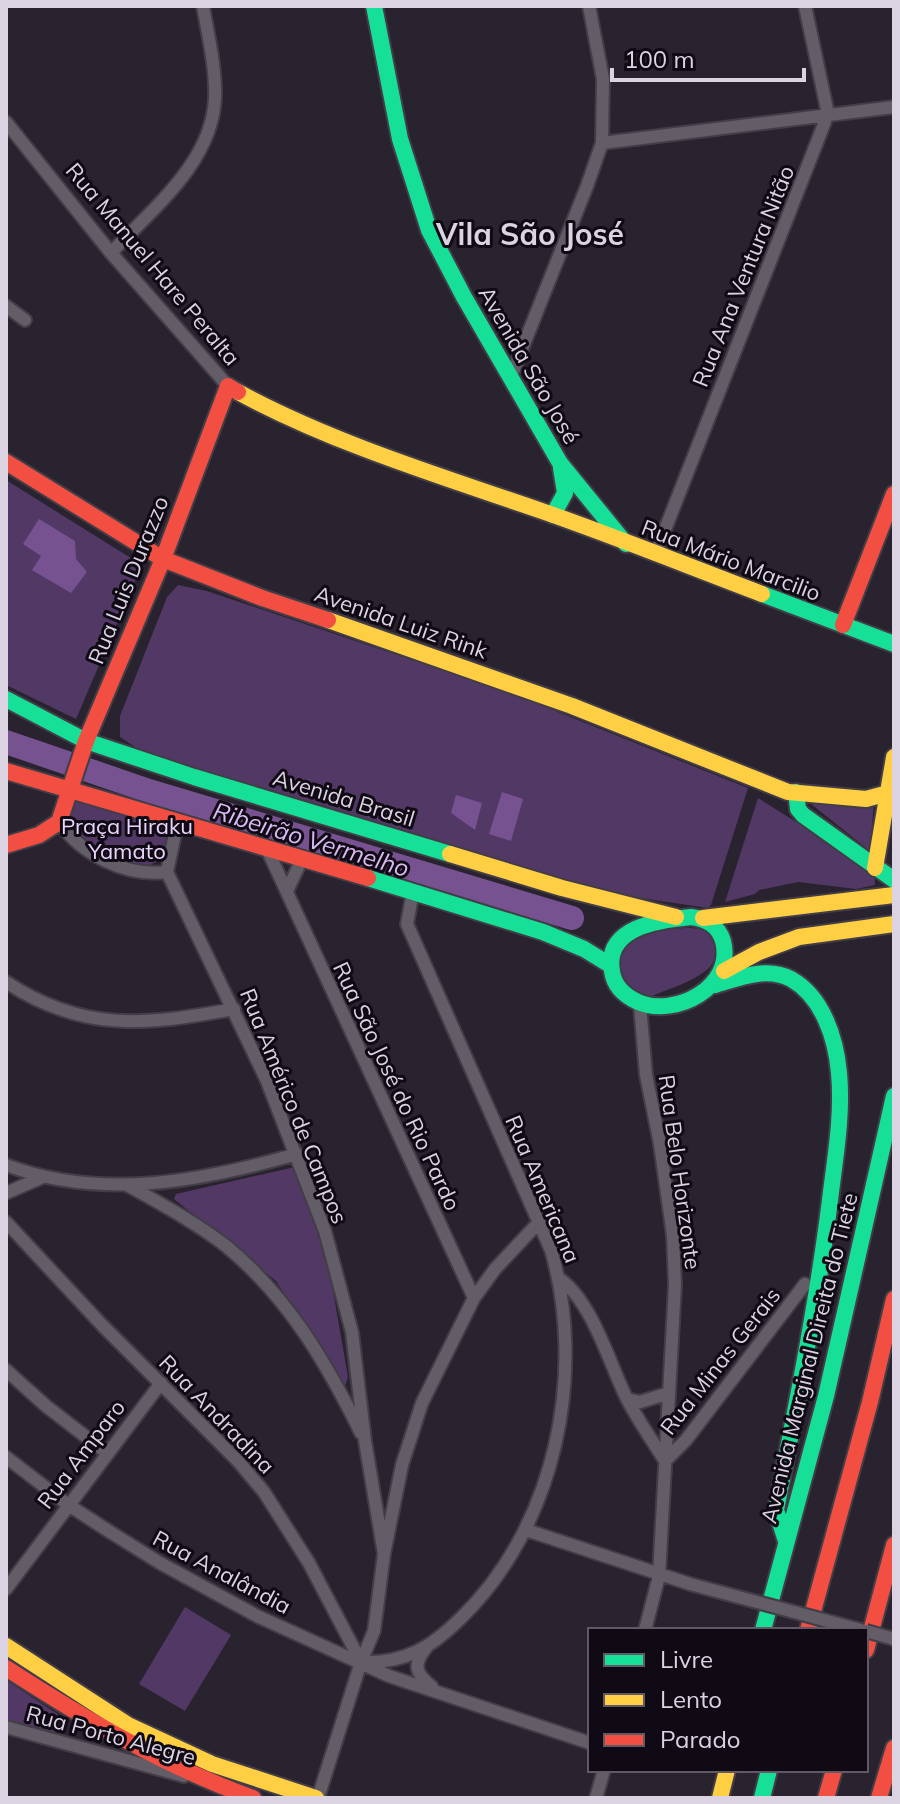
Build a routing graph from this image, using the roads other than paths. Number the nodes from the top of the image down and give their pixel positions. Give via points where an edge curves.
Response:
1 (203, 6) edge
2 (374, 6) edge
3 (589, 6) edge
4 (805, 6) edge
5 (894, 107) edge
6 (828, 114) junction
7 (6, 122) edge
8 (602, 143) junction
9 (111, 253) junction
10 (6, 306) edge
11 (25, 320) dead end
12 (510, 379) junction
13 (228, 386) junction
14 (6, 462) edge
15 (560, 463) junction
16 (894, 494) edge
17 (553, 515) junction
18 (626, 544) junction
19 (655, 555) junction
20 (163, 559) junction
21 (843, 625) junction
22 (894, 644) edge
23 (6, 699) edge
24 (86, 741) junction
25 (894, 757) edge
26 (6, 771) edge
27 (69, 791) junction
28 (796, 792) junction
29 (888, 793) junction
30 (178, 820) junction
31 (59, 822) junction
32 (6, 845) edge
33 (267, 849) junction
34 (302, 859) junction
35 (875, 868) junction
36 (167, 872) junction
37 (894, 880) edge
38 (287, 891) junction
39 (413, 891) junction
40 (894, 895) edge
41 (678, 917) junction
42 (703, 918) junction
43 (894, 924) edge
44 (610, 965) junction
45 (719, 978) junction
46 (6, 982) edge
47 (640, 1005) junction
48 (234, 1009) junction
49 (894, 1096) edge
50 (297, 1154) junction
51 (6, 1165) edge
52 (43, 1177) junction
53 (127, 1185) junction
54 (6, 1193) edge
55 (540, 1221) junction
56 (6, 1222) edge
57 (560, 1279) junction
58 (805, 1284) dead end
59 (474, 1298) junction
60 (894, 1299) edge
61 (6, 1370) edge
62 (161, 1383) junction
63 (669, 1393) junction
64 (627, 1399) junction
65 (365, 1441) junction
66 (107, 1453) junction
67 (6, 1457) edge
68 (665, 1461) junction
69 (67, 1504) junction
70 (526, 1530) junction
71 (786, 1541) junction
72 (894, 1545) edge
73 (384, 1554) junction
74 (659, 1576) junction
75 (6, 1589) edge
76 (646, 1628) edge
77 (764, 1628) edge
78 (809, 1628) edge
79 (853, 1628) edge
80 (868, 1632) edge
81 (894, 1639) edge
82 (868, 1642) edge
83 (428, 1645) junction
84 (6, 1646) edge
85 (361, 1662) junction
86 (6, 1668) edge
87 (436, 1690) junction
88 (6, 1727) edge
89 (588, 1742) edge
90 (894, 1748) edge
91 (603, 1772) edge
92 (726, 1772) edge
93 (768, 1772) edge
94 (833, 1772) edge
95 (204, 1781) junction
96 (253, 1798) edge
97 (317, 1798) edge
98 (596, 1798) edge
99 (720, 1798) edge
100 (762, 1798) edge
101 (826, 1798) edge
102 (879, 1798) edge

1 - 9 street via 215,98 206,137 177,182
2 - 12 main road, Avenida São José via 400,139 421,209
3 - 8 street via 603,79
4 - 6 street
5 - 6 street
6 - 8 street
6 - 19 street, Rua Ana Ventura Nitão
7 - 9 street, Rua Manuel Hare Peralta
8 - 12 street
9 - 13 street, Rua Manuel Hare Peralta
10 - 11 street
12 - 15 main road, Avenida São José
13 - 17 main road, Rua Manuel Hare Peralta via 363,447
13 - 20 main road, Rua Luis Durazzo
14 - 20 main road, Avenida Luiz Rink
15 - 17 main road via 567,485
15 - 18 main road, Avenida São José
16 - 21 main road
17 - 18 main road, Rua Mário Marcilio
18 - 19 main road, Rua Mário Marcilio
19 - 21 main road, Rua Mário Marcilio
20 - 24 main road, Rua Luis Durazzo
20 - 28 main road, Avenida Luiz Rink
21 - 22 main road, Rua Mário Marcilio
23 - 24 main road, Avenida Brasil
24 - 27 main road, Rua Luis Durazzo
24 - 41 main road, Avenida Brasil via 548,883
25 - 29 main road
26 - 27 main road
27 - 30 main road
27 - 31 main road
28 - 29 main road, Avenida Luiz Rink via 866,799
28 - 35 main road via 803,815
29 - 35 main road
30 - 33 main road
30 - 36 street
31 - 32 main road
31 - 36 street via 71,839 100,859
33 - 34 main road
33 - 38 street, Rua São José do Rio Pardo
34 - 38 street
34 - 39 main road
35 - 37 main road
36 - 48 street, Rua Américo de Campos
38 - 59 street, Rua São José do Rio Pardo
39 - 44 main road via 566,940
39 - 55 street, Rua Americana via 407,924
40 - 42 main road, Avenida Brasil
41 - 42 main road, Avenida Brasil
41 - 44 main road, Avenida Brasil via 627,932 615,946
42 - 45 main road via 722,936 727,953
43 - 45 main road via 799,937 759,952
44 - 47 main road via 619,990
45 - 47 main road via 700,995
45 - 71 main road via 779,974 791,979 822,1012 837,1062 840,1100 825,1244 776,1510
46 - 48 street via 58,1009 106,1022 172,1021
47 - 63 street, Rua Belo Horizonte via 673,1236
48 - 50 street, Rua Américo de Campos
49 - 71 main road, Avenida Marginal Direita do Tiete via 826,1396
50 - 53 street via 202,1178
50 - 65 street, Rua Américo de Campos via 346,1301
51 - 52 street
52 - 53 street
52 - 54 street
53 - 65 street via 224,1245 269,1286 319,1353
55 - 57 street, Rua Americana
55 - 59 street
56 - 62 street, Rua Andradina
57 - 64 street via 582,1303
57 - 70 street, Rua Americana via 566,1351 562,1409
58 - 68 street, Rua Minas Gerais
59 - 73 street via 422,1403 402,1465
60 - 78 main road
61 - 66 street
62 - 66 street, Rua Amparo
62 - 85 street, Rua Andradina via 264,1492
63 - 64 street via 640,1402
63 - 68 street, Rua Belo Horizonte
64 - 68 street
65 - 73 street, Rua Américo de Campos
66 - 69 street, Rua Amparo
67 - 69 street, Rua Analândia
68 - 74 street, Rua Belo Horizonte
69 - 75 street, Rua Amparo
69 - 85 street, Rua Analândia via 223,1599
70 - 74 street
70 - 83 street, Rua Americana via 486,1592
71 - 77 main road, Avenida Marginal Direita do Tiete
72 - 82 main road
73 - 85 street via 374,1631
74 - 76 street, Rua Belo Horizonte
74 - 79 street, bridge
80 - 81 street, bridge
83 - 85 street, Rua Americana via 393,1662
83 - 87 street via 416,1668
84 - 97 main road via 142,1732 212,1764
85 - 87 street, Rua Analândia
85 - 97 street
86 - 95 main road via 122,1741
87 - 89 street, Rua Analândia
88 - 95 street, Rua Porto Alegre
90 - 102 main road
91 - 98 street
92 - 99 main road
93 - 100 main road
94 - 101 main road
95 - 96 main road

